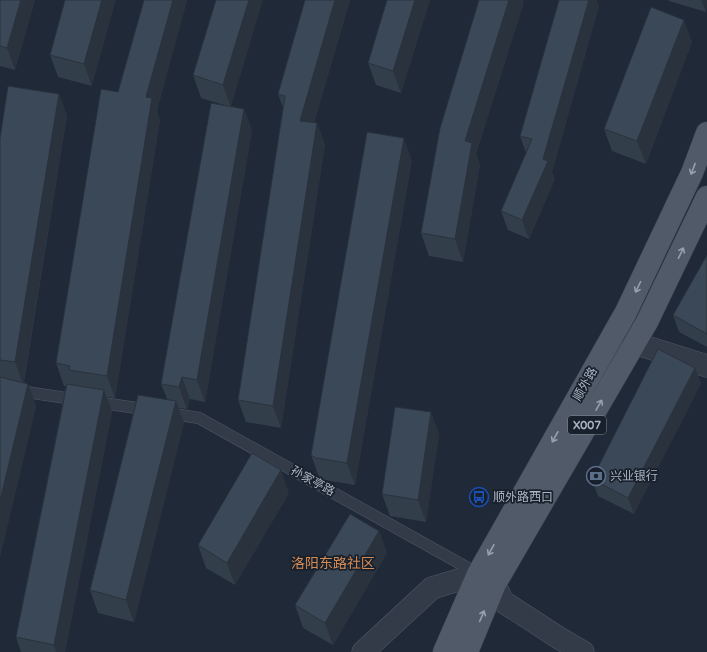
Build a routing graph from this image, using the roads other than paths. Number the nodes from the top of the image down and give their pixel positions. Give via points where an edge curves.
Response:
1 (707, 132) edge
2 (707, 197) edge
3 (634, 343) junction
4 (707, 366) edge
5 (0, 388) edge
6 (486, 579) junction
7 (363, 652) edge
8 (444, 652) edge
9 (466, 652) edge
10 (583, 652) edge

1 -> 6 main road, 顺外路 via 692,173 626,312
3 -> 2 main road, 顺外路 / X007 via 647,322
3 - 4 street
6 -> 3 main road, 顺外路 / X007
5 - 6 lane, 孙家亭路 via 199,418
6 - 7 street via 432,588
6 - 8 main road, 顺外路
9 -> 6 main road, 顺外路 / X007
6 - 10 street via 502,601

